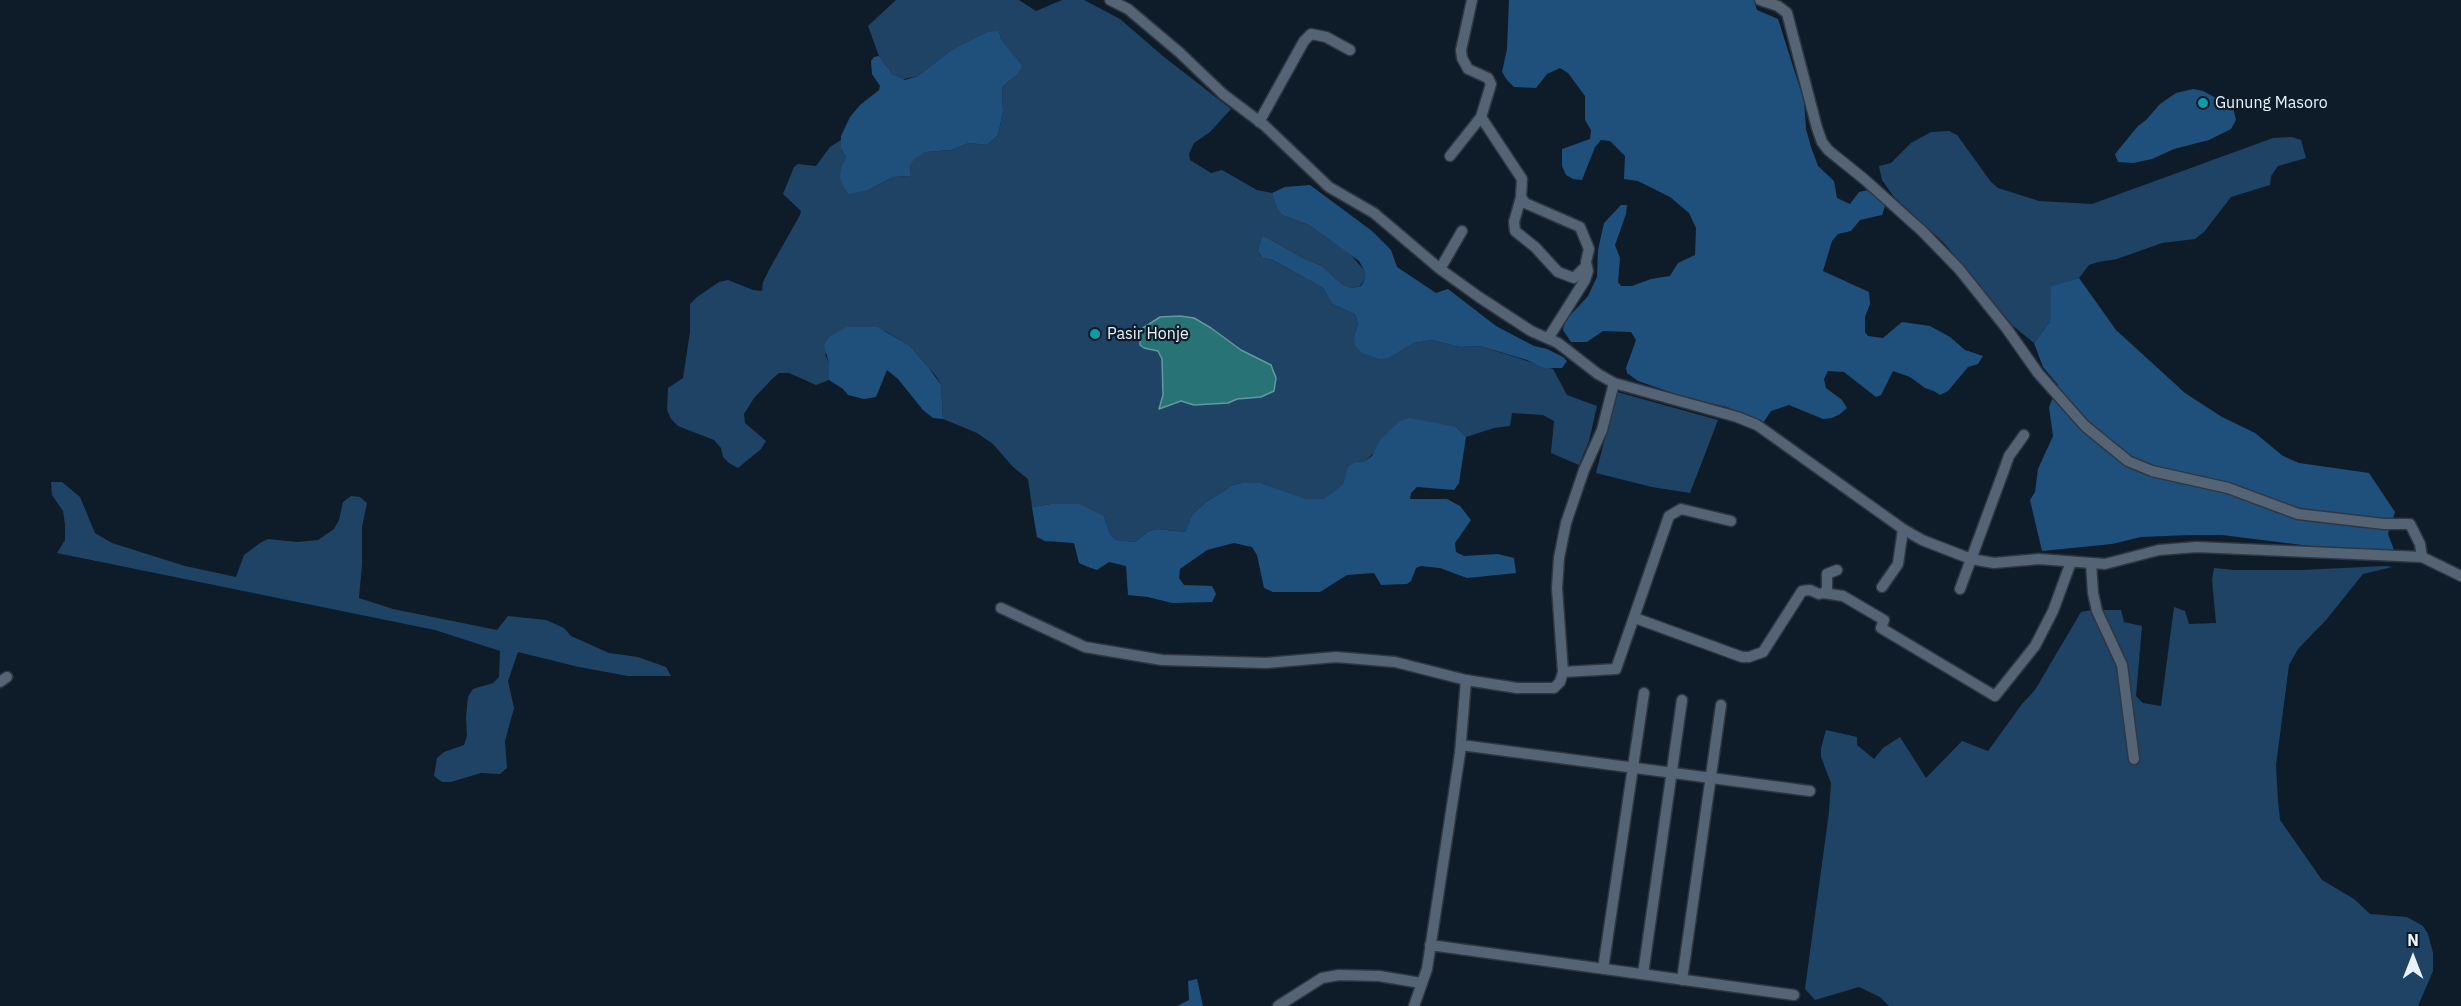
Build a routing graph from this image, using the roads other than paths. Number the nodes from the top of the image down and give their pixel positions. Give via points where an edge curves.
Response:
1 (1110, 0) edge
2 (1472, 0) edge
3 (1760, 0) edge
4 (1350, 50) dead end
5 (1482, 117) junction
6 (1259, 122) junction
7 (1450, 156) dead end
8 (1521, 197) junction
9 (1462, 231) dead end
10 (1586, 266) junction
11 (1440, 269) junction
12 (1549, 338) junction
13 (1614, 382) junction
14 (2024, 435) dead end
15 (1731, 521) dead end
16 (1903, 529) junction
17 (2422, 557) junction
18 (1971, 559) junction
19 (2071, 562) junction
20 (2091, 563) junction
21 (1837, 570) dead end
22 (2461, 576) edge
23 (1882, 587) dead end
24 (1960, 589) dead end
25 (1823, 593) junction
26 (1001, 608) dead end
27 (1635, 618) junction
28 (1563, 672) junction
29 (1466, 680) junction
30 (1644, 693) dead end
31 (1682, 700) dead end
32 (1721, 705) dead end
33 (1461, 745) junction
34 (2134, 759) dead end
35 (1632, 768) junction
36 (1671, 773) junction
37 (1711, 778) junction
38 (1810, 791) dead end
39 (1430, 945) junction
40 (1602, 969) junction
41 (1643, 974) junction
42 (1682, 980) junction
43 (1421, 983) junction
44 (1794, 995) dead end
45 (1278, 1006) edge
46 (1414, 1006) edge

1 - 6 street via 1128,9
2 - 5 street via 1461,50 1468,69 1490,80
3 - 17 street via 1786,13 1817,128 1828,150 1914,223 1959,269 2038,373 2085,426 2128,461 2152,471 2228,488 2298,514 2410,524
4 - 6 street via 1320,34 1308,36
5 - 7 street
5 - 8 street via 1520,176
6 - 11 street via 1329,187 1374,213
8 - 10 street via 1525,203 1580,227 1589,249
8 - 10 street via 1514,216 1515,231 1558,272 1574,278
9 - 11 street
10 - 12 street via 1588,271 1581,289
11 - 12 street via 1531,331
12 - 13 street
13 - 16 street via 1757,425
13 - 28 street via 1602,430 1566,523 1559,558 1557,588
14 - 18 street via 2009,456
15 - 27 street via 1681,509 1669,516
16 - 18 street
16 - 23 street via 1898,564
17 - 20 street via 2197,547
17 - 22 street
18 - 19 street via 1994,563 2039,559
18 - 24 street
19 - 20 street
19 - 25 street via 2035,646 1995,696 1881,628 1884,620 1843,597
20 - 34 street via 2097,611 2122,665
21 - 25 street via 1827,574 1827,590
25 - 27 street via 1803,591 1763,652 1749,657
26 - 29 street via 1085,647 1162,660 1266,663 1336,657 1395,662
27 - 28 street via 1616,669
28 - 29 street via 1560,682 1547,690
29 - 33 street
30 - 35 street
31 - 36 street
32 - 37 street
33 - 35 street
33 - 39 street
35 - 36 street
35 - 40 street
36 - 37 street
36 - 41 street
37 - 38 street
37 - 42 street
39 - 40 street
39 - 43 street
40 - 41 street
41 - 42 street
42 - 44 street
43 - 45 street via 1339,975 1322,978
43 - 46 street

